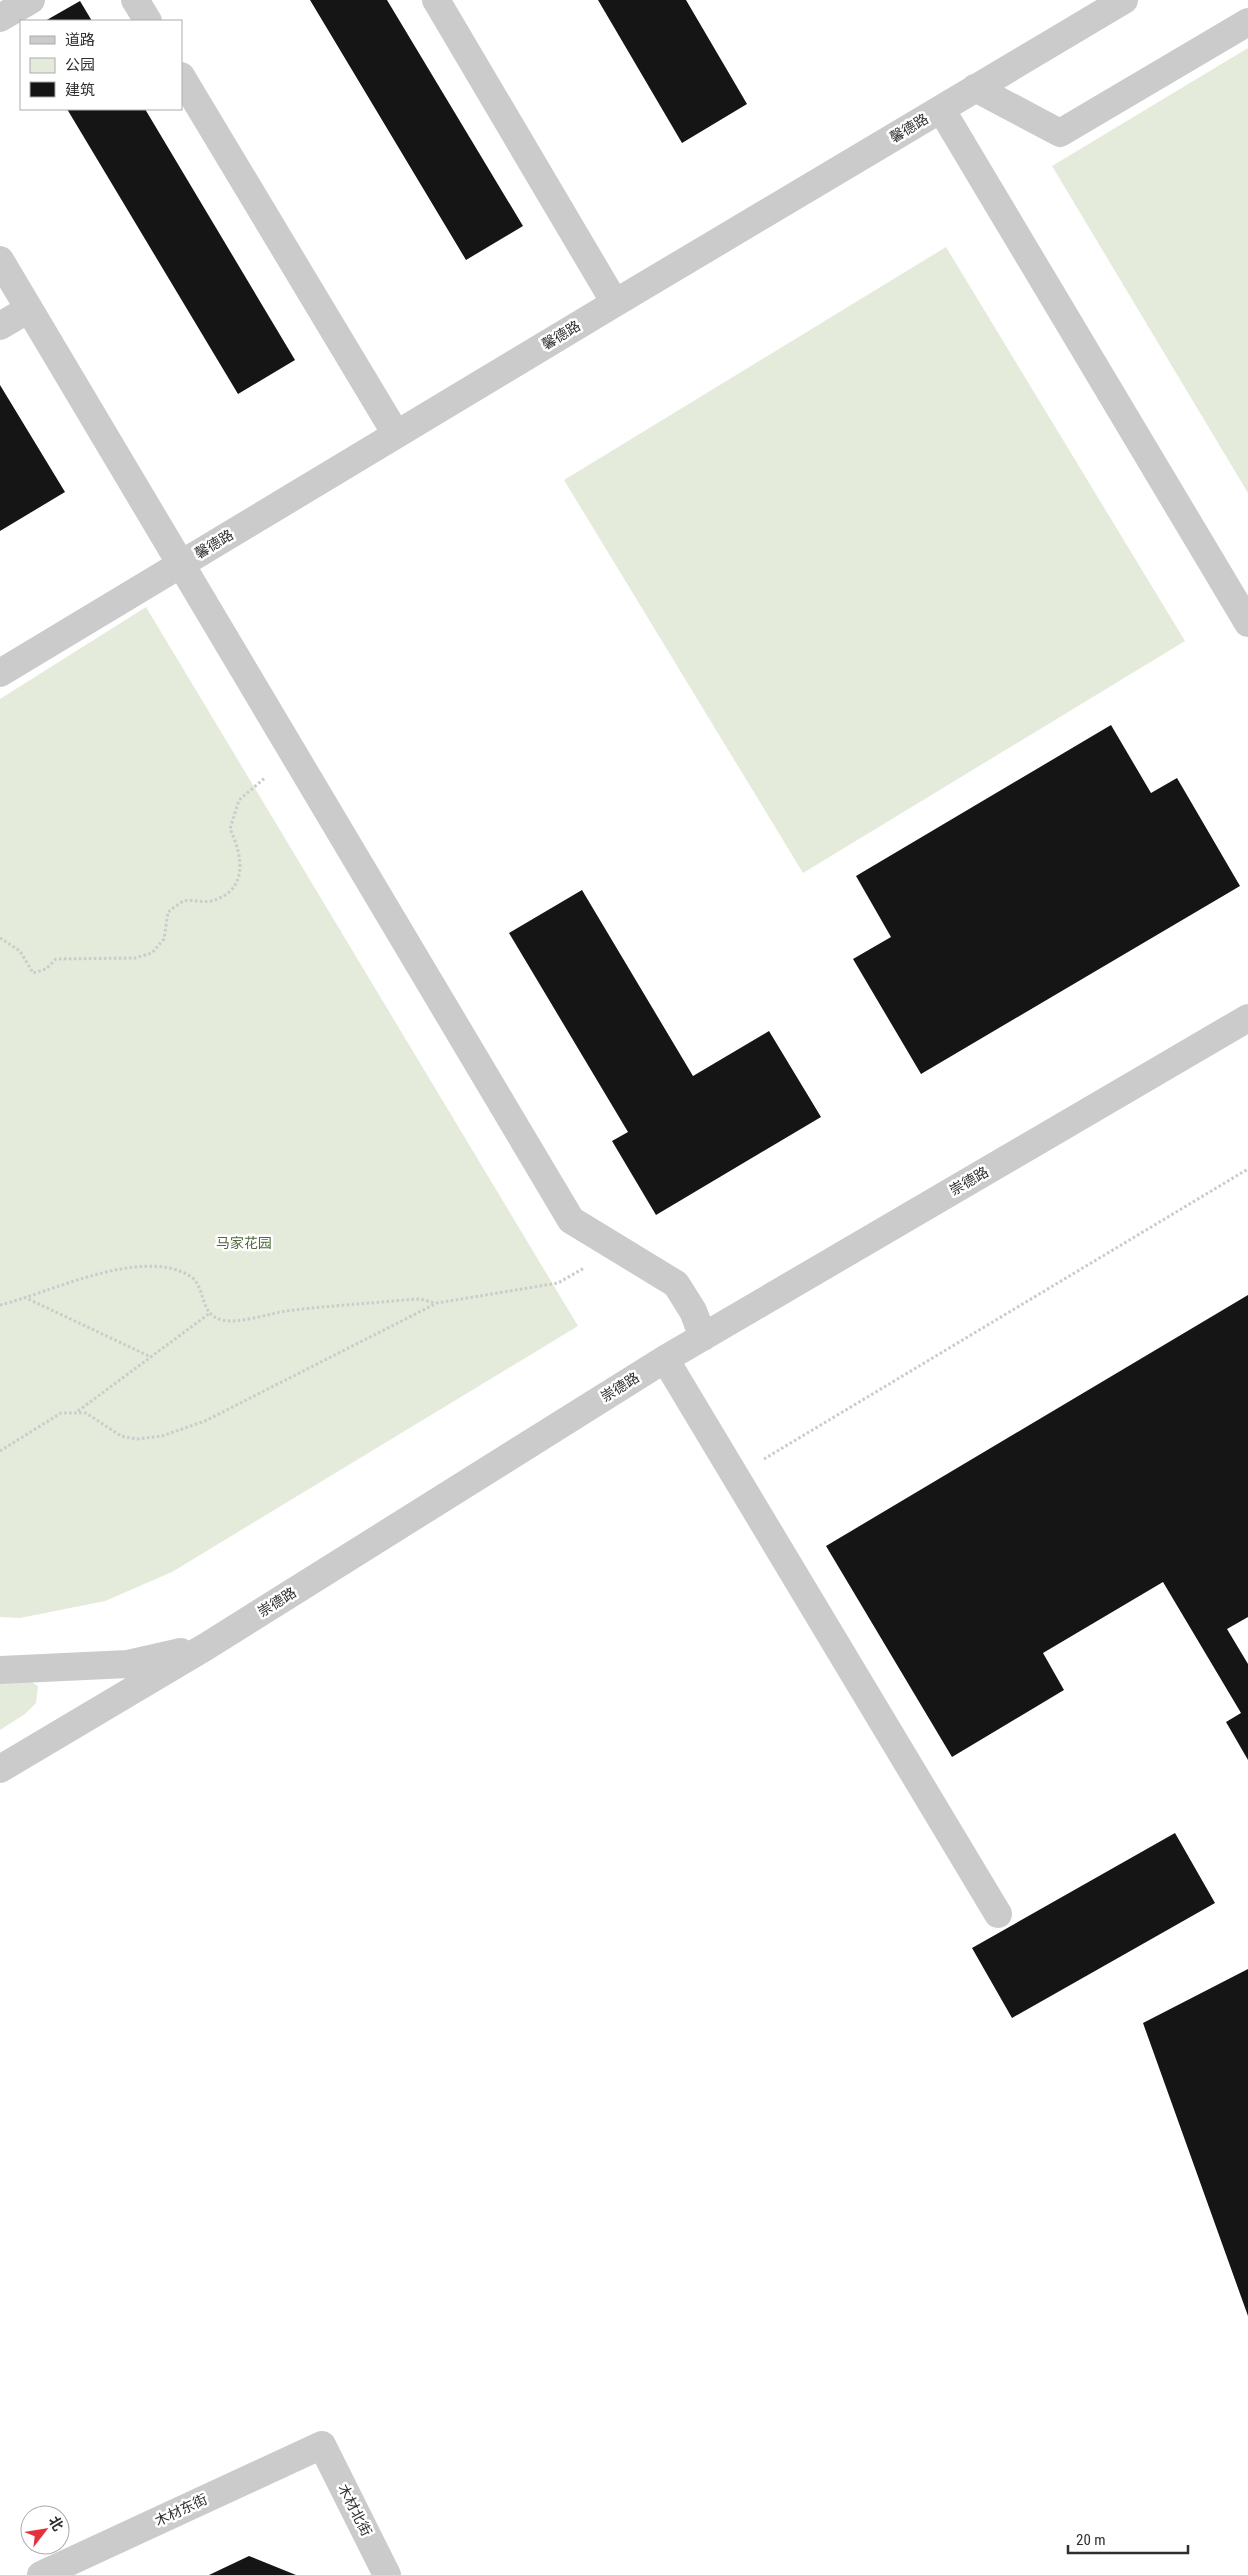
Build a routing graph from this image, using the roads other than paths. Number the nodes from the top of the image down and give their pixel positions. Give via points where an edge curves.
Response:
1 (31, 0) edge
2 (136, 0) edge
3 (436, 0) edge
4 (1124, 0) edge
5 (0, 18) edge
6 (147, 20) edge
7 (1248, 22) edge
8 (182, 78) edge
9 (976, 88) junction
10 (941, 108) junction
11 (0, 260) edge
12 (616, 303) junction
13 (29, 309) junction
14 (0, 326) edge
15 (396, 434) junction
16 (180, 564) junction
17 (1248, 623) edge
18 (0, 673) edge
19 (1248, 1018) edge
20 (703, 1337) junction
21 (665, 1359) junction
22 (207, 1646) junction
23 (0, 1670) edge
24 (0, 1769) edge
25 (998, 1914) dead end
26 (322, 2445) joint
27 (40, 2575) edge
28 (387, 2575) edge

1 - 5 street
2 - 6 street
3 - 12 street
4 - 9 street, 馨德路
7 - 9 street via 1060,133
8 - 15 street
9 - 10 street, 馨德路
10 - 12 street, 馨德路
10 - 17 street
11 - 13 street
12 - 15 street, 馨德路
13 - 14 street
13 - 16 street
15 - 16 street, 馨德路
16 - 18 street, 馨德路
16 - 20 street via 571,1220 676,1284 693,1311
19 - 20 street, 崇德路
20 - 21 street, 崇德路
21 - 22 street, 崇德路
21 - 25 street
22 - 23 street via 128,1664
22 - 24 street, 崇德路
26 - 27 street, 木材东街
26 - 28 street, 木材北街

